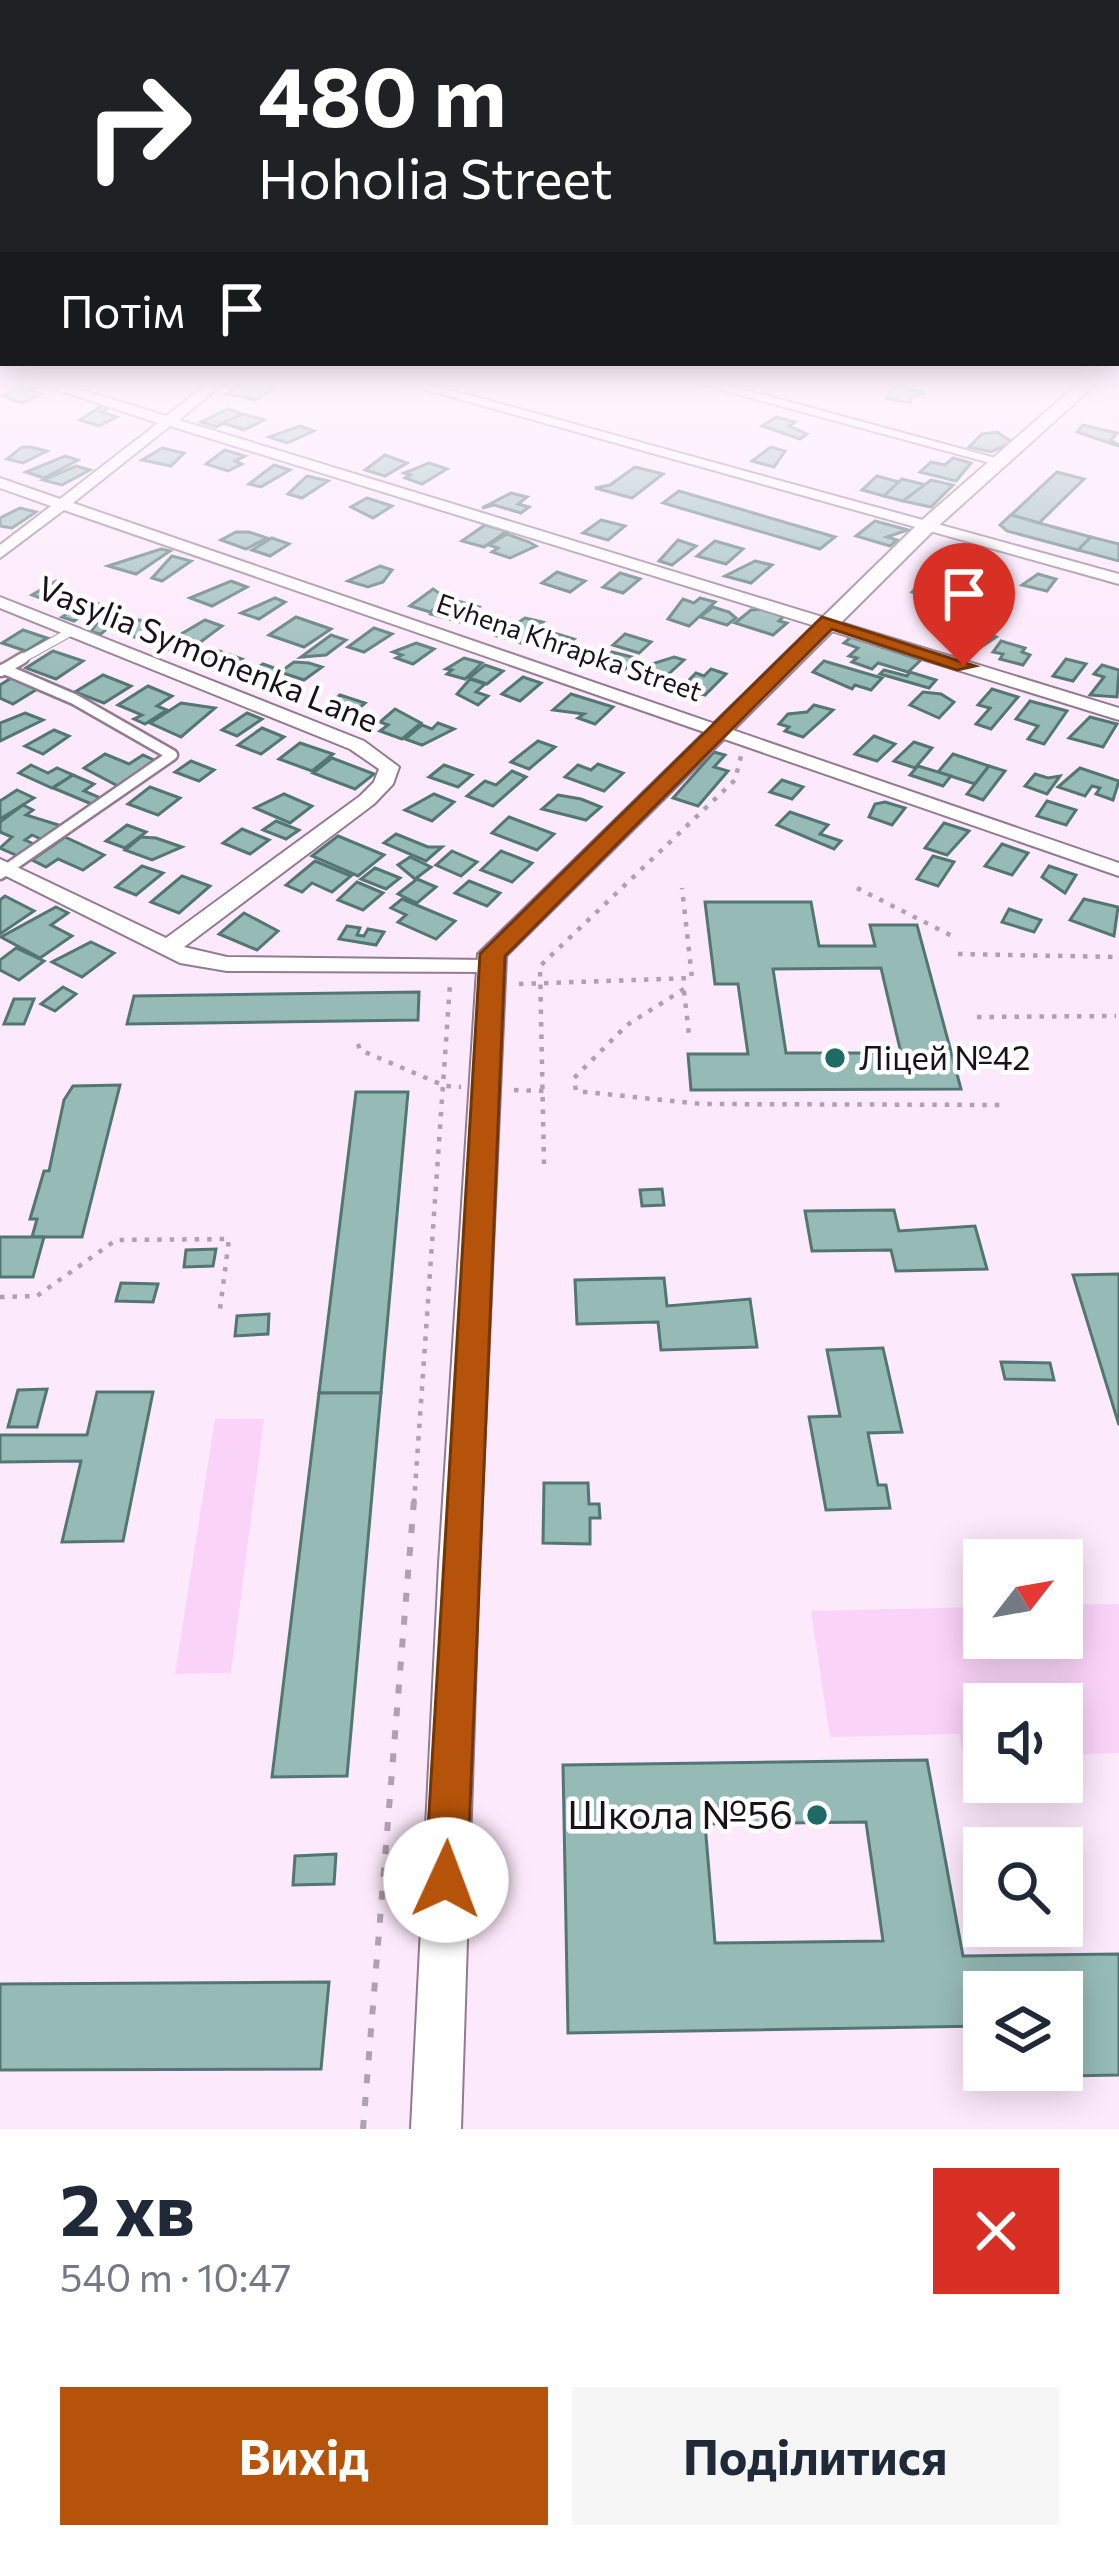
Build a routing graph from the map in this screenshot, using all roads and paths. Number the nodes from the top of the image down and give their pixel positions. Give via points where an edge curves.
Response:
1 (91, 482) edge
2 (367, 482) edge
3 (775, 482) edge
4 (978, 482) edge
5 (0, 483) edge
6 (65, 503) junction
7 (929, 524) junction
8 (0, 553) edge
9 (1119, 579) edge
10 (0, 602) edge
11 (829, 622) junction
12 (71, 631) junction
13 (2, 670) edge
14 (1119, 714) edge
15 (720, 728) junction
16 (749, 738) junction
17 (3, 870) edge
18 (1119, 870) edge
19 (682, 888) dead end
20 (856, 888) dead end
21 (954, 937) dead end
22 (169, 947) junction
23 (958, 954) dead end
24 (1119, 957) edge
25 (489, 976) junction
26 (682, 980) junction
27 (543, 983) junction
28 (683, 989) junction
29 (1116, 1016) edge
30 (976, 1017) dead end
31 (689, 1036) dead end
32 (358, 1044) dead end
33 (445, 1086) junction
34 (484, 1088) junction
35 (544, 1091) junction
36 (1003, 1105) dead end
37 (544, 1164) dead end
38 (0, 1297) edge
39 (220, 1309) dead end
40 (363, 2129) edge
41 (436, 2129) edge

1 - 6 street
2 - 11 street
3 - 7 street
4 - 7 street
5 - 6 street, Evhena Khrapka Street
6 - 8 street
6 - 15 street, Evhena Khrapka Street
7 - 9 street
7 - 11 street
10 - 12 street, Vasylia Symonenka Lane
11 - 14 street
11 - 15 street
12 - 13 lane
12 - 22 street, Vasylia Symonenka Lane via 357,745 389,767 367,800
13 - 17 lane via 74,699 172,755
15 - 16 street, Evhena Khrapka Street
15 - 25 street via 504,941
16 - 18 street, Evhena Khrapka Street
16 - 27 path via 735,780 540,966
17 - 22 street
19 - 26 path via 692,978
20 - 21 path
22 - 25 street via 227,964
23 - 24 path
25 - 27 path
25 - 33 path via 448,989
25 - 34 street
26 - 27 path
26 - 28 path
27 - 35 path
28 - 31 path
28 - 36 path via 627,1025 574,1078 576,1091 701,1104
29 - 30 path
32 - 33 path
33 - 34 path
33 - 40 path
34 - 35 path
34 - 41 street
35 - 37 path
38 - 39 path via 37,1295 116,1240 229,1239

